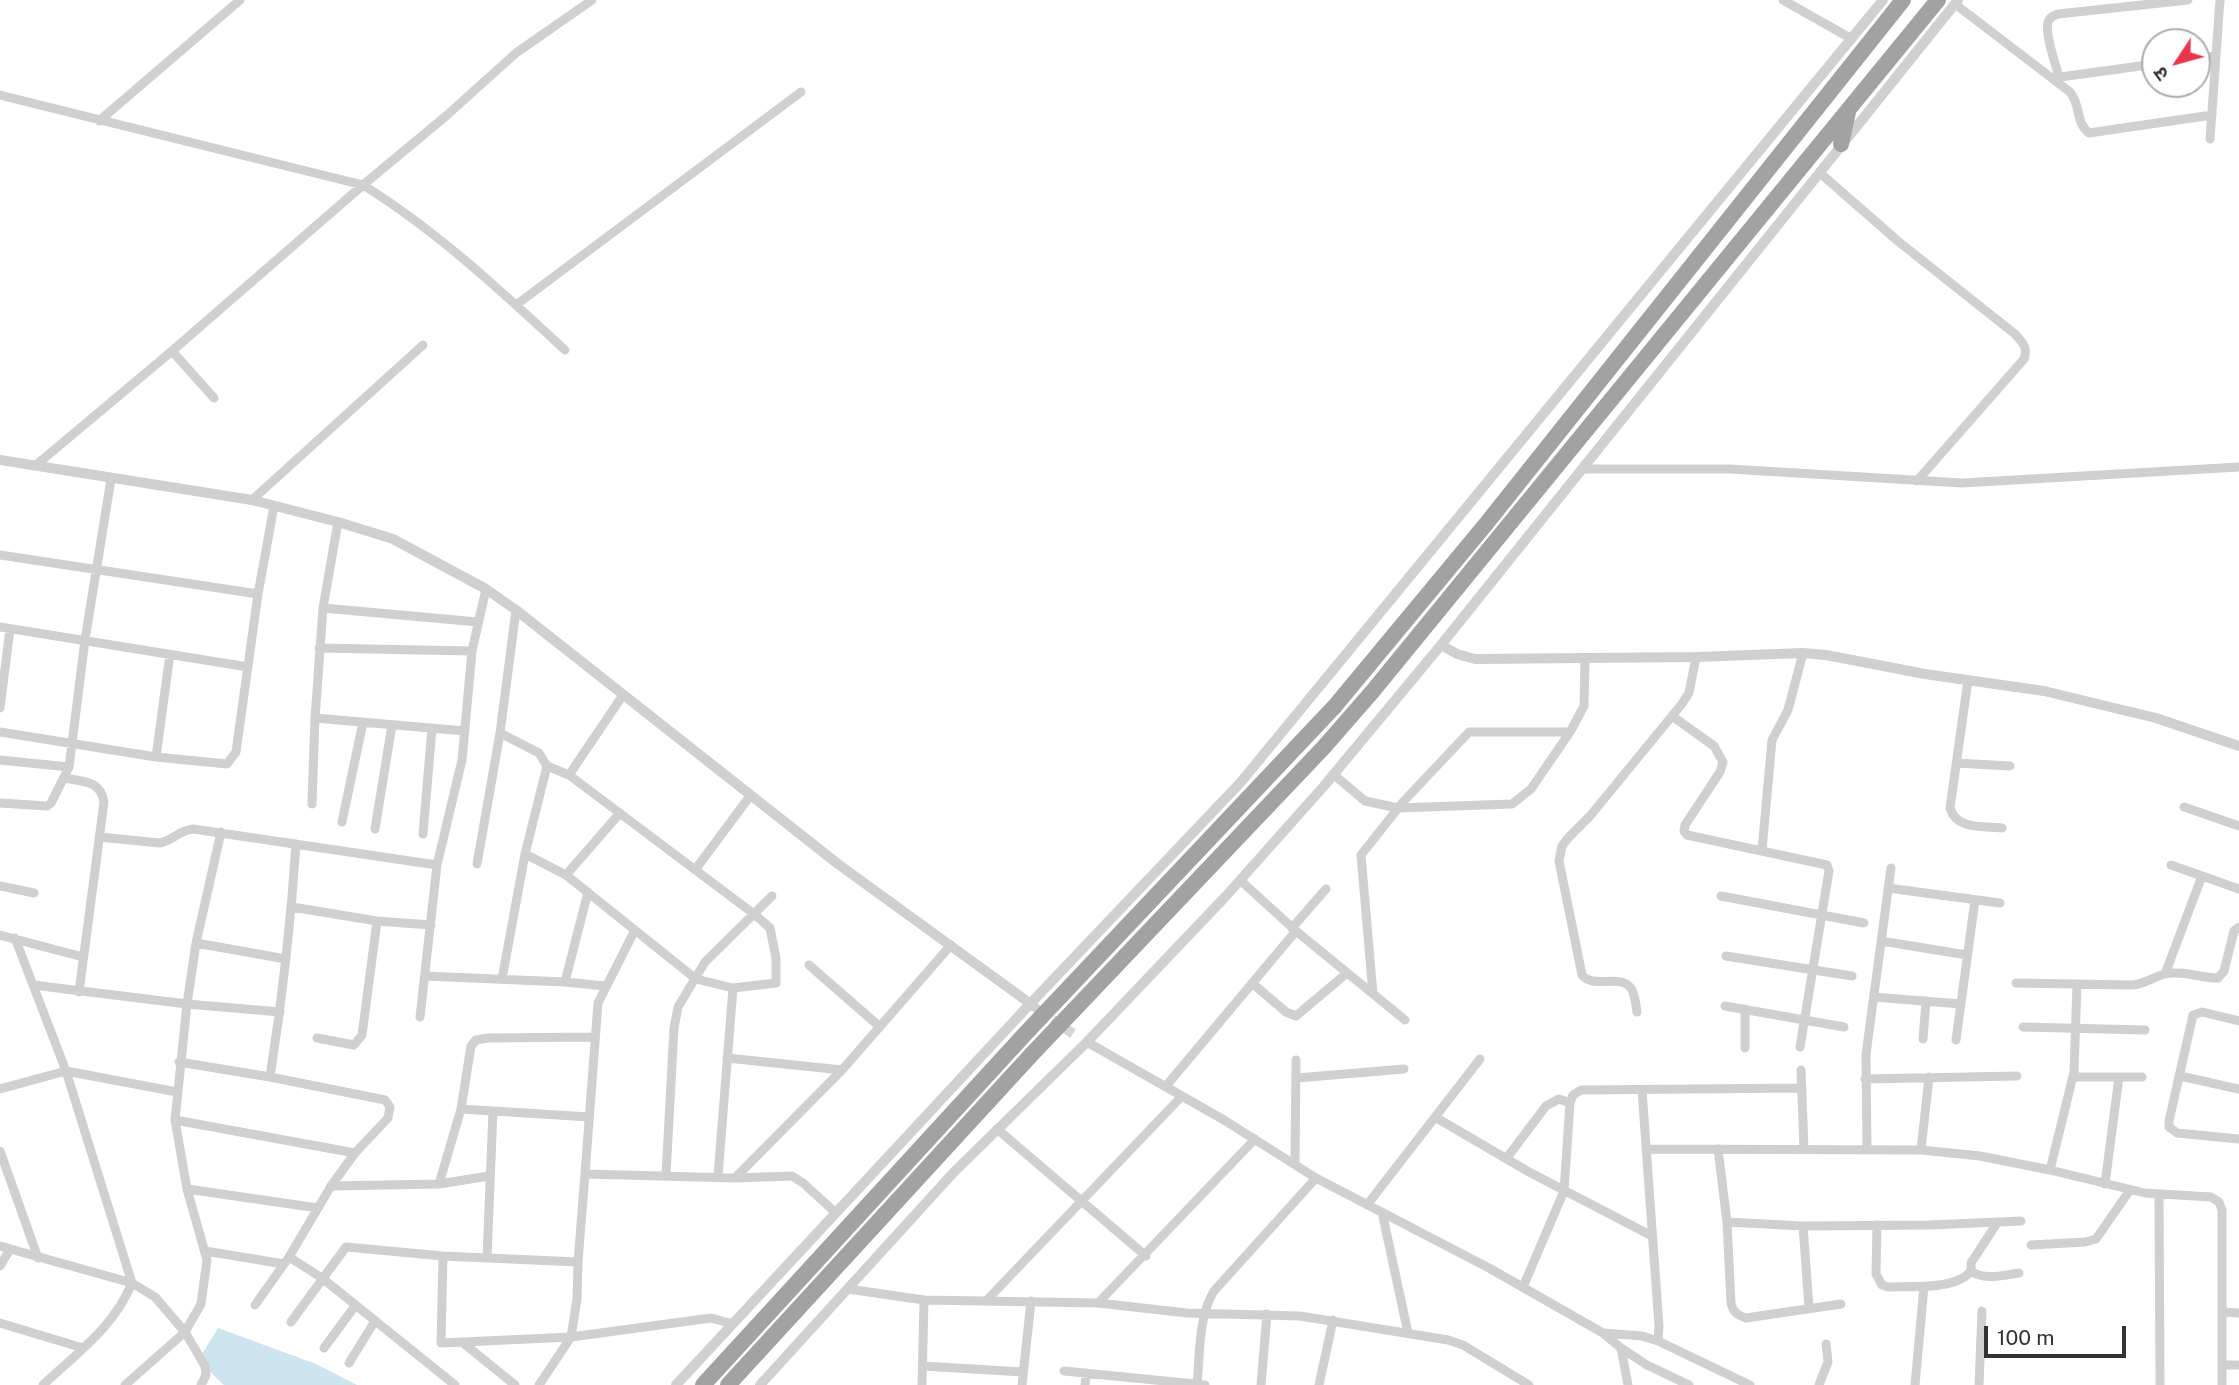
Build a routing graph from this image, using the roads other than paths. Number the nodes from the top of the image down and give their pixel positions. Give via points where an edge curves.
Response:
1 (240, 0) edge
2 (592, 0) edge
3 (1783, 0) edge
4 (1883, 0) edge
5 (1903, 0) edge
6 (1938, 0) edge
7 (2188, 0) edge
8 (2220, 0) edge
9 (1956, 2) edge
10 (1852, 39) junction
11 (2216, 56) junction
12 (2211, 57) edge
13 (2141, 66) edge
14 (2055, 77) junction
15 (801, 92) dead end
16 (0, 95) edge
17 (1849, 110) junction
18 (2212, 115) junction
19 (99, 121) junction
20 (2210, 139) dead end
21 (1841, 144) junction
22 (1820, 173) junction
23 (363, 185) junction
24 (516, 304) junction
25 (423, 345) dead end
26 (565, 350) dead end
27 (172, 351) junction
28 (214, 398) dead end
29 (0, 460) edge
30 (35, 466) junction
31 (2239, 467) edge
32 (1583, 469) junction
33 (111, 479) junction
34 (1917, 481) junction
35 (252, 500) junction
36 (274, 506) junction
37 (338, 522) junction
38 (0, 555) edge
39 (96, 571) junction
40 (486, 589) junction
41 (258, 594) junction
42 (323, 608) junction
43 (516, 610) junction
44 (478, 622) junction
45 (5, 628) edge
46 (85, 640) junction
47 (1441, 645) junction
48 (319, 648) junction
49 (472, 650) junction
50 (1802, 653) junction
51 (170, 654) junction
52 (1696, 657) junction
53 (1585, 658) junction
54 (248, 667) junction
55 (1968, 680) junction
56 (623, 695) junction
57 (0, 708) edge
58 (1672, 716) junction
59 (315, 718) junction
60 (363, 722) junction
61 (392, 725) junction
62 (432, 728) junction
63 (465, 731) junction
64 (0, 732) edge
65 (1570, 732) junction
66 (500, 733) junction
67 (71, 742) junction
68 (2239, 746) edge
69 (156, 757) junction
70 (0, 761) edge
71 (1956, 763) junction
72 (69, 766) junction
73 (547, 766) junction
74 (2010, 766) dead end
75 (1334, 774) junction
76 (569, 775) junction
77 (65, 778) junction
78 (750, 796) junction
79 (0, 803) edge
80 (312, 804) dead end
81 (2184, 807) dead end
82 (1398, 808) junction
83 (620, 813) junction
84 (342, 822) dead end
85 (2239, 826) edge
86 (2002, 828) dead end
87 (375, 829) dead end
88 (221, 832) junction
89 (423, 834) dead end
90 (99, 837) junction
91 (296, 844) junction
92 (1762, 850) junction
93 (525, 854) junction
94 (477, 864) dead end
95 (437, 865) junction
96 (2171, 865) dead end
97 (1891, 868) dead end
98 (695, 870) junction
99 (566, 876) junction
100 (2202, 876) junction
101 (1240, 880) junction
102 (0, 886) edge
103 (1326, 888) dead end
104 (1888, 888) junction
105 (2239, 889) edge
106 (34, 892) dead end
107 (588, 892) junction
108 (772, 896) dead end
109 (1721, 896) dead end
110 (1975, 900) junction
111 (2000, 903) dead end
112 (292, 907) junction
113 (754, 915) junction
114 (1822, 915) junction
115 (377, 921) junction
116 (1864, 923) dead end
117 (431, 925) junction
118 (2239, 927) edge
119 (635, 930) junction
120 (1294, 930) junction
121 (0, 935) edge
122 (15, 938) junction
123 (1881, 941) junction
124 (196, 943) junction
125 (951, 945) junction
126 (1967, 955) junction
127 (1726, 956) dead end
128 (83, 957) junction
129 (286, 959) junction
130 (809, 965) dead end
131 (1812, 971) junction
132 (1346, 973) junction
133 (2165, 974) junction
134 (425, 976) junction
135 (1852, 976) dead end
136 (502, 979) junction
137 (696, 979) junction
138 (565, 982) junction
139 (1252, 983) junction
140 (2016, 983) dead end
141 (2077, 984) junction
142 (33, 985) junction
143 (605, 986) junction
144 (733, 988) junction
145 (79, 992) junction
146 (1373, 994) junction
147 (1874, 997) junction
148 (1926, 1001) junction
149 (187, 1004) junction
150 (1961, 1004) junction
151 (1033, 1005) junction
152 (1725, 1006) dead end
153 (1745, 1009) junction
154 (280, 1012) junction
155 (1637, 1012) dead end
156 (420, 1017) dead end
157 (2238, 1019) edge
158 (1405, 1020) dead end
159 (1804, 1021) junction
160 (880, 1027) junction
161 (1844, 1027) dead end
162 (2023, 1027) dead end
163 (2076, 1027) junction
164 (2145, 1030) dead end
165 (1075, 1035) tunnel mouth
166 (594, 1037) junction
167 (317, 1038) dead end
168 (1923, 1039) dead end
169 (1956, 1040) dead end
170 (1087, 1042) junction
171 (1800, 1047) dead end
172 (1745, 1048) dead end
173 (727, 1058) junction
174 (1480, 1059) dead end
175 (1296, 1060) dead end
176 (179, 1062) junction
177 (1404, 1069) dead end
178 (842, 1070) junction
179 (1801, 1070) dead end
180 (66, 1071) junction
181 (2017, 1076) dead end
182 (2180, 1076) junction
183 (270, 1077) junction
184 (1930, 1077) junction
185 (2073, 1077) junction
186 (2119, 1077) junction
187 (2142, 1077) dead end
188 (1297, 1078) junction
189 (1865, 1079) junction
190 (1166, 1086) junction
191 (1802, 1088) junction
192 (2239, 1089) edge
193 (0, 1090) edge
194 (1642, 1090) junction
195 (177, 1092) junction
196 (1182, 1096) junction
197 (1570, 1102) junction
198 (461, 1109) junction
199 (493, 1111) junction
200 (589, 1117) junction
201 (1435, 1117) junction
202 (175, 1120) junction
203 (997, 1129) junction
204 (1255, 1139) junction
205 (2239, 1139) edge
206 (1646, 1149) junction
207 (1718, 1149) junction
208 (1804, 1149) junction
209 (1867, 1150) junction
210 (1921, 1150) junction
211 (0, 1151) edge
212 (355, 1153) junction
213 (1506, 1159) junction
214 (1295, 1164) junction
215 (2050, 1170) junction
216 (585, 1174) junction
217 (666, 1175) junction
218 (489, 1176) junction
219 (718, 1176) junction
220 (735, 1178) junction
221 (1316, 1178) junction
222 (439, 1184) junction
223 (2105, 1184) junction
224 (331, 1186) junction
225 (187, 1189) junction
226 (2130, 1190) junction
227 (1564, 1191) junction
228 (2160, 1195) junction
229 (1083, 1202) junction
230 (1367, 1205) junction
231 (318, 1208) junction
232 (836, 1213) junction
233 (1382, 1213) junction
234 (2021, 1221) dead end
235 (1727, 1222) junction
236 (1997, 1223) junction
237 (1877, 1225) junction
238 (1803, 1226) junction
239 (1652, 1236) junction
240 (2031, 1245) dead end
241 (5, 1247) edge
242 (205, 1251) junction
243 (443, 1256) junction
244 (1146, 1256) junction
245 (38, 1258) junction
246 (487, 1258) junction
247 (286, 1260) junction
248 (578, 1262) junction
249 (0, 1266) edge
250 (1971, 1271) junction
251 (2019, 1273) dead end
252 (322, 1278) junction
253 (132, 1283) junction
254 (1924, 1286) junction
255 (1523, 1287) junction
256 (848, 1289) junction
257 (924, 1300) junction
258 (986, 1301) junction
259 (1031, 1301) junction
260 (1098, 1303) junction
261 (1841, 1304) dead end
262 (255, 1305) dead end
263 (355, 1306) junction
264 (1809, 1308) junction
265 (1982, 1311) dead end
266 (1205, 1312) junction
267 (2223, 1312) junction
268 (2239, 1312) edge
269 (1267, 1314) junction
270 (1333, 1320) junction
271 (375, 1321) junction
272 (291, 1322) dead end
273 (0, 1323) edge
274 (733, 1324) junction
275 (185, 1332) junction
276 (1603, 1333) junction
277 (1408, 1334) junction
278 (571, 1337) junction
279 (1658, 1341) junction
280 (462, 1342) junction
281 (1826, 1344) dead end
282 (83, 1348) junction
283 (324, 1348) dead end
284 (1621, 1349) junction
285 (349, 1363) dead end
286 (2239, 1365) edge
287 (923, 1366) junction
288 (2222, 1366) junction
289 (1064, 1371) dead end
290 (1023, 1373) junction
291 (1086, 1373) junction
292 (1133, 1382) edge
293 (206, 1383) edge
294 (43, 1385) edge
295 (125, 1385) edge
296 (455, 1385) edge
297 (515, 1385) edge
298 (539, 1385) edge
299 (676, 1385) edge
300 (703, 1385) edge
301 (728, 1385) edge
302 (760, 1385) edge
303 (922, 1385) edge
304 (1022, 1385) edge
305 (1084, 1385) edge
306 (1200, 1385) edge
307 (1261, 1385) edge
308 (1320, 1385) edge
309 (1529, 1385) edge
310 (1628, 1385) edge
311 (1689, 1385) edge
312 (1750, 1385) edge
313 (1819, 1385) edge
314 (1914, 1385) edge
315 (1979, 1385) edge
316 (2160, 1385) edge
317 (2222, 1385) edge

1 - 19 street
2 - 23 street via 516,53
3 - 10 street
4 - 10 street
5 - 300 highway via 1486,524 1335,706
6 - 17 highway
7 - 14 street via 2051,17 2047,31
8 - 11 street
9 - 14 street
9 - 21 street
10 - 151 street via 1241,782
11 - 12 street
11 - 18 street
13 - 14 street
14 - 18 street via 2074,97 2081,124 2089,132
15 - 24 street
16 - 19 street
17 - 21 highway
17 - 301 highway via 1324,747 1032,1054
18 - 20 street
19 - 23 street
21 - 22 street
22 - 32 street
22 - 34 street via 2024,343 2024,359
23 - 24 street via 402,209
23 - 27 street
24 - 26 street
25 - 35 street
27 - 28 street
27 - 30 street
29 - 30 street
30 - 33 street
31 - 34 street via 1962,483
32 - 34 street via 1730,469
32 - 47 street
33 - 35 street
33 - 39 street
35 - 36 street
36 - 37 street
36 - 41 street
37 - 40 street via 393,539
37 - 42 street
38 - 39 street
39 - 41 street
39 - 46 street
40 - 43 street
40 - 44 street
41 - 54 street
42 - 44 street
42 - 48 street
43 - 56 street
43 - 66 street
44 - 49 street
45 - 46 street
45 - 57 street
46 - 51 street
46 - 67 street
47 - 53 street via 1475,659
47 - 75 street
48 - 49 street
48 - 59 street
49 - 63 street
50 - 52 street
50 - 55 street
50 - 92 street via 1788,710 1772,740
51 - 54 street
51 - 69 street
52 - 53 street
52 - 58 street via 1689,693
53 - 65 street via 1584,706
54 - 69 street via 236,752 227,764
55 - 68 street via 2119,708
55 - 71 street
56 - 76 street
56 - 78 street
58 - 92 street via 1714,746 1723,762 1684,831 1695,839
58 - 155 street via 1568,838 1559,861 1582,975 1586,981 1628,985
59 - 60 street
59 - 80 street
60 - 61 street
60 - 84 street
61 - 62 street
61 - 87 street
62 - 63 street
62 - 89 street
63 - 95 street
64 - 67 street
65 - 82 street via 1469,732
65 - 82 street via 1531,789 1512,804
66 - 73 street via 539,753
66 - 94 street
67 - 69 street
67 - 72 street
70 - 72 street
71 - 74 street
71 - 86 street via 1952,817 1959,823
72 - 77 street
73 - 76 street
73 - 93 street
75 - 82 street via 1365,801
75 - 101 street
76 - 83 street
77 - 79 street via 47,806
77 - 90 street via 91,783 102,791
78 - 98 street
78 - 125 street
81 - 85 street
82 - 146 street via 1361,855
83 - 98 street
83 - 99 street
88 - 90 street via 185,830 169,841 151,844
88 - 91 street
88 - 124 street
90 - 128 street
91 - 95 street
91 - 112 street
92 - 114 street via 1827,865
93 - 99 street
93 - 136 street
95 - 117 street
96 - 100 street
97 - 104 street
98 - 113 street
99 - 107 street
100 - 105 street
100 - 133 street
101 - 120 street
101 - 170 street
102 - 106 street
103 - 120 street
104 - 110 street
104 - 123 street
107 - 119 street
107 - 138 street
108 - 113 street
109 - 114 street
110 - 111 street
110 - 126 street
112 - 115 street
112 - 129 street
113 - 137 street via 705,962
113 - 144 street via 769,928 776,984
114 - 116 street
114 - 131 street
115 - 117 street
115 - 167 street via 359,1042
117 - 134 street
118 - 133 street via 2218,978
119 - 137 street
119 - 143 street
120 - 132 street
120 - 139 street
121 - 122 street
122 - 128 street
122 - 142 street
123 - 126 street
123 - 147 street
124 - 129 street
124 - 149 street
125 - 151 street
125 - 160 street
126 - 150 street
127 - 131 street
128 - 145 street
129 - 154 street
130 - 160 street
131 - 135 street
131 - 159 street
132 - 139 street via 1296,1016
132 - 146 street
133 - 141 street via 2141,985
134 - 136 street
134 - 156 street
136 - 138 street
137 - 144 street
137 - 217 street via 678,1007 674,1028
138 - 143 street
139 - 190 street
140 - 141 street
141 - 163 street
142 - 145 street
142 - 180 street
143 - 166 street
144 - 173 street
145 - 149 street
146 - 158 street
147 - 148 street
147 - 189 street
148 - 150 street
148 - 168 street
149 - 154 street
149 - 176 street
150 - 169 street
151 - 232 street
152 - 153 street
153 - 159 street
153 - 172 street
154 - 183 street
157 - 182 street via 2202,1012 2193,1015
159 - 161 street
159 - 171 street
160 - 178 street
162 - 163 street
163 - 164 street
163 - 185 street
165 - 170 street
166 - 198 street via 476,1040 471,1046
166 - 200 street
170 - 190 street
170 - 203 street
173 - 178 street
173 - 219 street
174 - 201 street
175 - 188 street
176 - 183 street
176 - 195 street
177 - 188 street
178 - 220 street
179 - 191 street
180 - 193 street
180 - 195 street
180 - 253 street
181 - 184 street
182 - 192 street
182 - 205 street via 2169,1121 2172,1131
183 - 212 street via 385,1100 390,1107 388,1118
184 - 189 street
184 - 210 street
185 - 186 street
185 - 215 street
186 - 187 street
186 - 223 street
188 - 214 street
189 - 209 street
190 - 196 street
191 - 194 street
191 - 208 street
194 - 197 street via 1581,1090
194 - 206 street
195 - 202 street
196 - 204 street
196 - 229 street
197 - 213 street via 1559,1098 1546,1106
197 - 227 street
198 - 199 street
198 - 222 street
199 - 200 street
199 - 218 street
200 - 216 street
201 - 213 street
201 - 230 street
202 - 212 street
202 - 225 street
203 - 229 street
203 - 256 street
204 - 214 street
204 - 244 street
206 - 207 street
206 - 239 street
207 - 208 street
207 - 235 street
208 - 209 street
209 - 210 street
210 - 215 street
211 - 245 street
212 - 224 street
213 - 227 street
214 - 221 street
215 - 223 street
216 - 217 street
216 - 248 street
217 - 219 street
218 - 222 street
218 - 246 street
219 - 220 street
220 - 232 street via 792,1176
221 - 230 street
221 - 266 street via 1214,1291
222 - 224 street
223 - 226 street
224 - 231 street
225 - 231 street
225 - 242 street
226 - 228 street
226 - 240 street via 2096,1239
227 - 239 street
227 - 255 street
228 - 267 street via 2211,1197 2219,1202
228 - 316 street
229 - 244 street
229 - 258 street
230 - 233 street
231 - 247 street
232 - 274 street
233 - 255 street
233 - 277 street
234 - 236 street
235 - 238 street
235 - 264 street via 1732,1310 1746,1318
236 - 237 street
236 - 250 street via 1971,1263
237 - 238 street
237 - 254 street via 1876,1274 1882,1285
238 - 264 street
239 - 279 street
241 - 245 street
241 - 249 street
242 - 247 street
242 - 275 street via 201,1304
243 - 246 street
243 - 252 street via 346,1247
243 - 280 street via 441,1343
244 - 260 street
245 - 253 street
246 - 248 street
247 - 252 street
247 - 262 street
248 - 278 street
250 - 251 street via 1988,1276
250 - 254 street via 1960,1281
252 - 263 street
252 - 272 street
253 - 275 street via 163,1304
253 - 282 street via 123,1306
254 - 314 street
255 - 276 street
256 - 257 street
256 - 302 street
257 - 258 street
257 - 287 street
258 - 259 street
259 - 260 street
259 - 290 street
260 - 266 street
261 - 264 street
263 - 271 street
263 - 283 street
265 - 315 street
266 - 269 street
266 - 306 street
267 - 268 street
267 - 288 street
269 - 270 street
269 - 307 street
270 - 277 street
270 - 308 street
271 - 285 street
271 - 296 street
273 - 282 street
274 - 278 street via 711,1318
274 - 299 street
275 - 293 street via 205,1366
275 - 295 street
276 - 279 street
276 - 284 street
277 - 309 street via 1463,1345
278 - 280 street
278 - 298 street
279 - 312 street
280 - 297 street
281 - 313 street via 1828,1362
282 - 294 street
284 - 310 street
284 - 311 street
286 - 288 street
287 - 290 street
287 - 303 street
288 - 317 street
289 - 291 street
290 - 304 street
291 - 292 street
291 - 305 street
292 - 306 street

